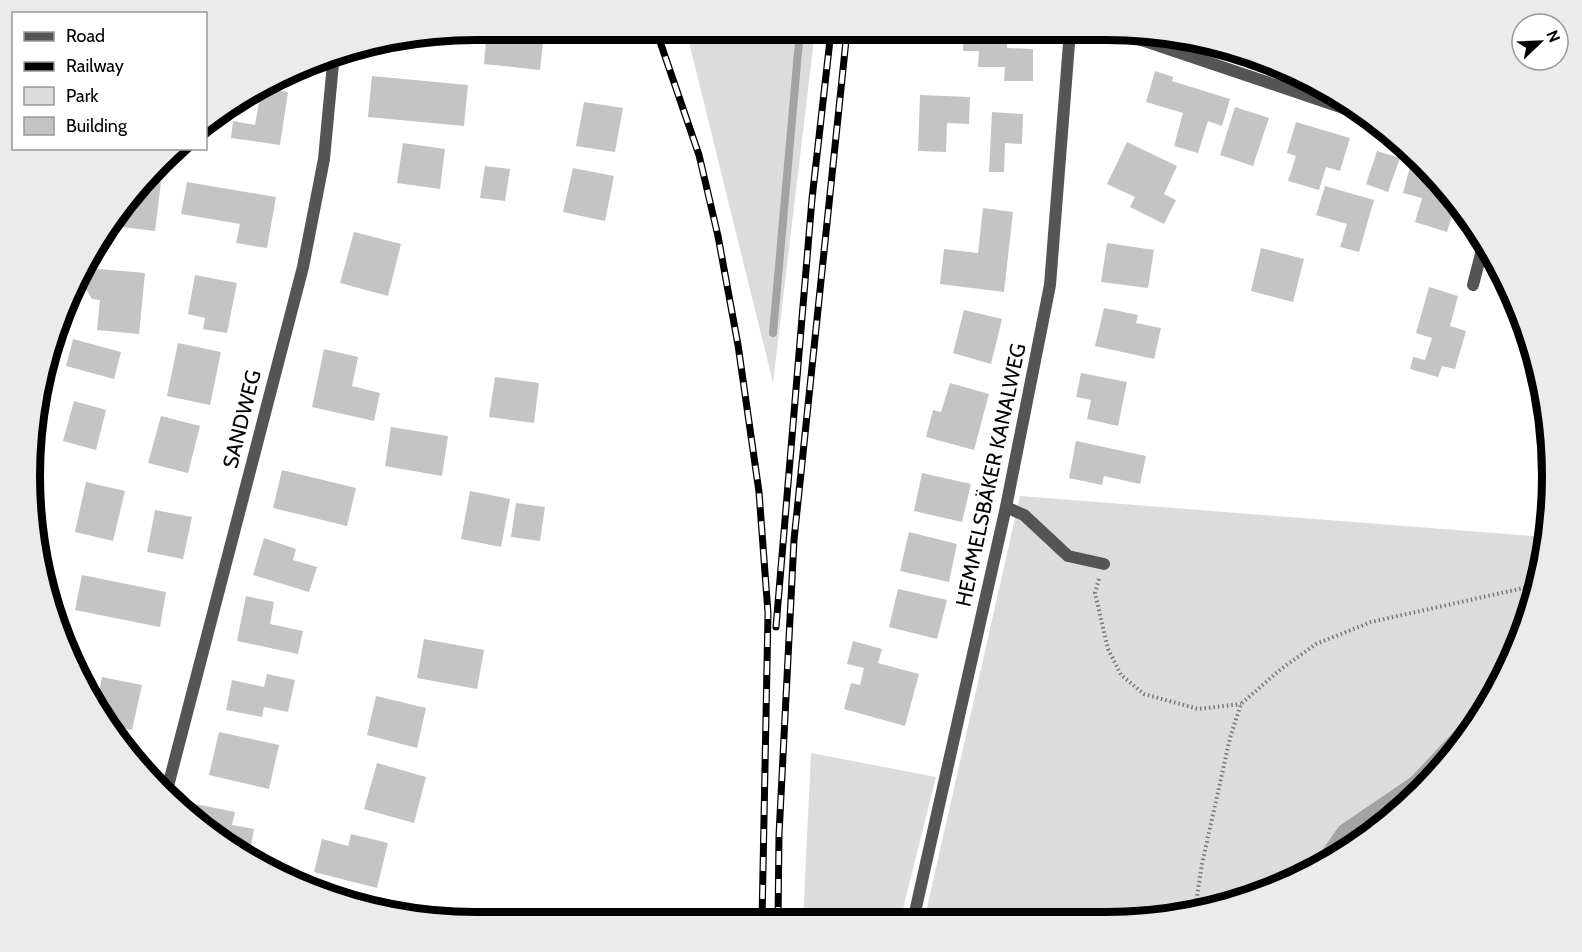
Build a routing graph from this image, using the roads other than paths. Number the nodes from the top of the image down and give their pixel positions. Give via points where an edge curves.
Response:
1 (1069, 40) edge
2 (1149, 43) edge
3 (333, 65) edge
4 (1333, 104) edge
5 (1481, 254) edge
6 (1473, 285) dead end
7 (1006, 507) junction
8 (1104, 564) road end
9 (168, 784) edge
10 (915, 912) edge

1 - 7 street, HEMMELSBÄKER KANALWEG via 1050,285
2 - 4 street
3 - 9 street, SANDWEG via 324,159 303,267
5 - 6 street
7 - 8 street via 1024,515 1068,556
7 - 10 street, HEMMELSBÄKER KANALWEG

